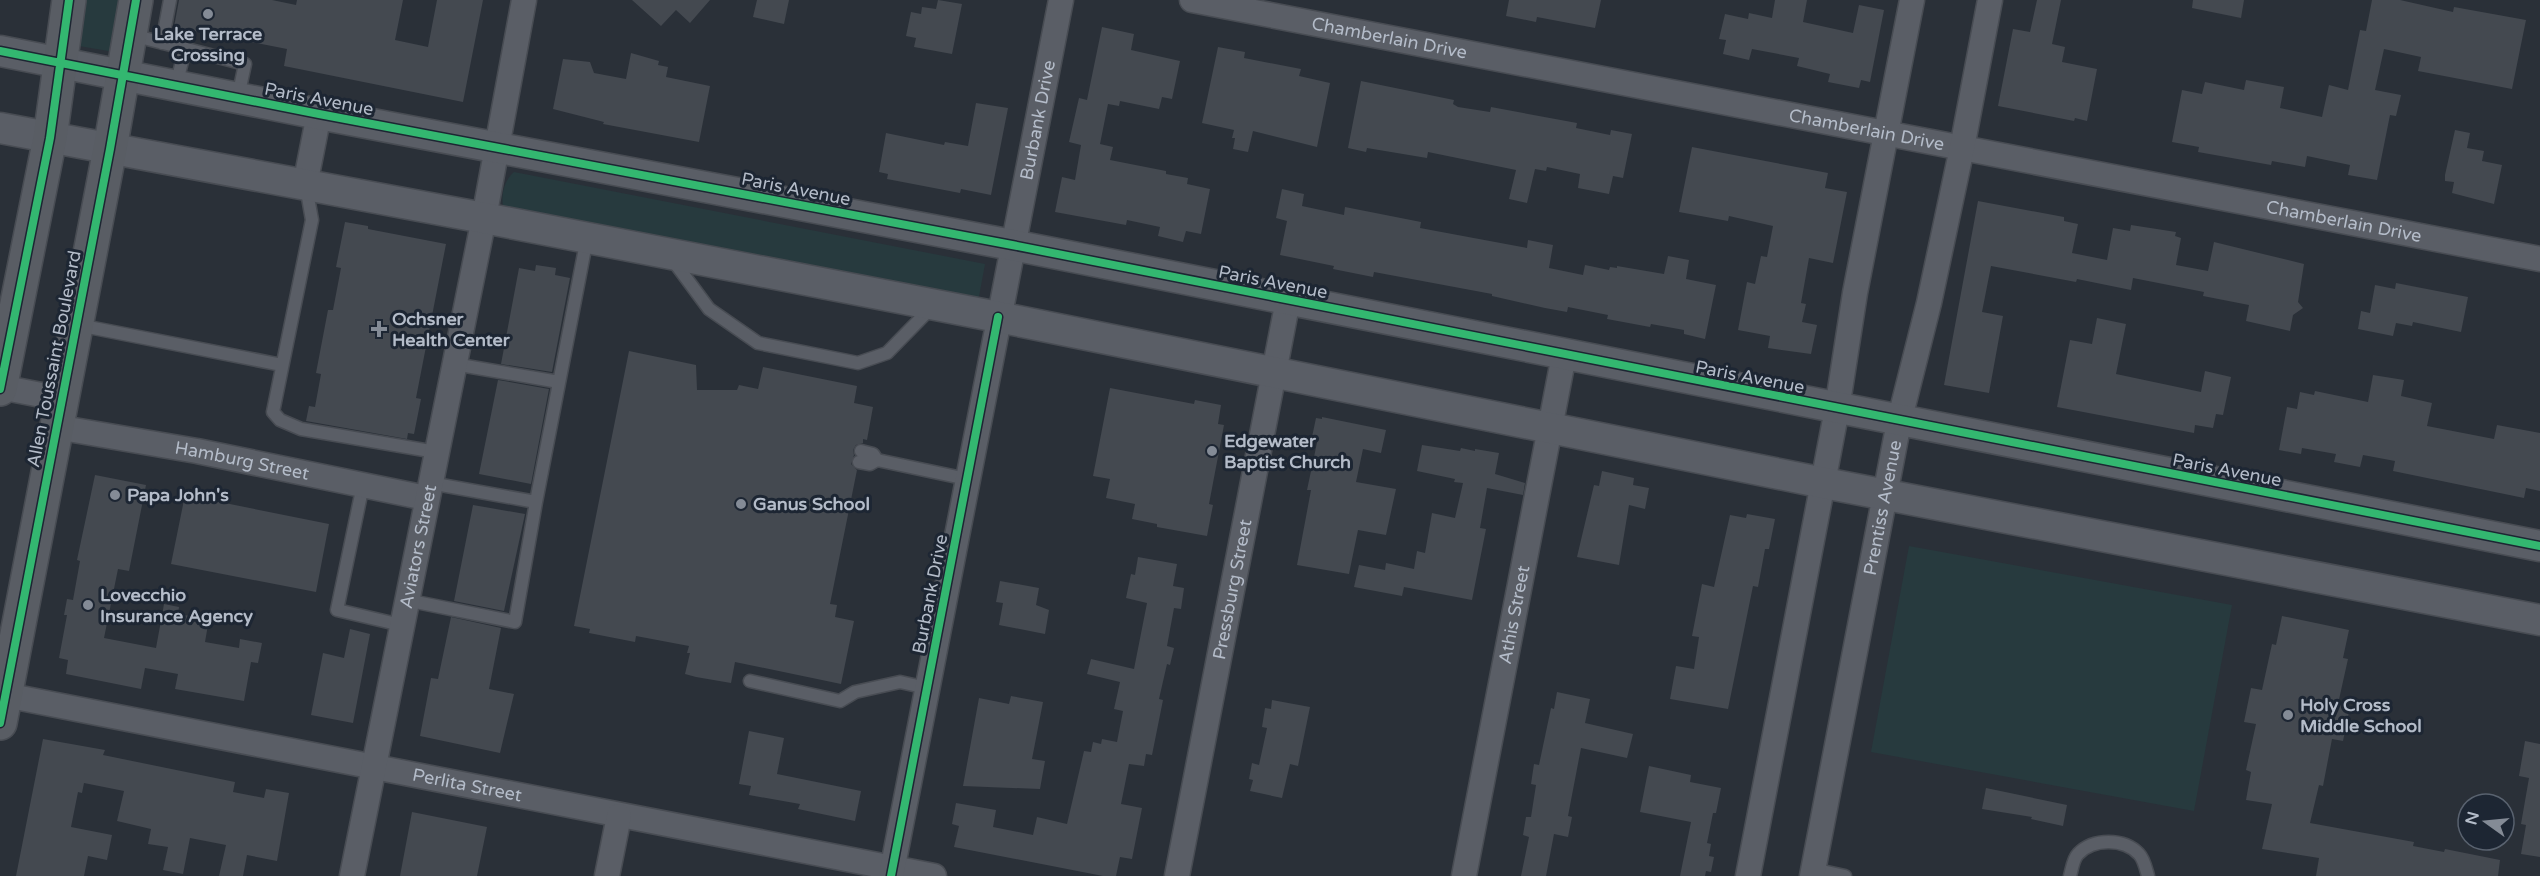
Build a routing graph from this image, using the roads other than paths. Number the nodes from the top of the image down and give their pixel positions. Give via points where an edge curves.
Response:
1 (69, 0) edge
2 (136, 0) edge
3 (170, 0) edge
4 (524, 0) edge
5 (1060, 0) edge
6 (1192, 0) edge
7 (1912, 0) edge
8 (1990, 0) edge
9 (129, 34) junction
10 (162, 43) junction
11 (185, 49) junction
12 (0, 51) edge
13 (61, 63) junction
14 (122, 75) junction
15 (176, 86) junction
16 (237, 98) junction
17 (319, 114) junction
18 (0, 128) edge
19 (1887, 134) junction
20 (50, 138) junction
21 (1962, 148) junction
22 (110, 149) junction
23 (497, 149) junction
24 (305, 185) junction
25 (484, 218) junction
26 (587, 238) junction
27 (1012, 245) junction
28 (668, 253) junction
29 (2540, 259) edge
30 (1288, 300) junction
31 (934, 305) junction
32 (998, 317) junction
33 (76, 325) junction
34 (1564, 355) junction
35 (454, 364) junction
36 (282, 365) junction
37 (1274, 372) junction
38 (560, 382) junction
39 (0, 388) edge
40 (1837, 409) junction
41 (59, 413) junction
42 (1899, 422) junction
43 (1550, 429) junction
44 (436, 452) junction
45 (860, 457) dead end
46 (967, 479) junction
47 (1824, 483) junction
48 (363, 485) junction
49 (428, 490) junction
50 (1885, 495) junction
51 (536, 502) junction
52 (2540, 546) edge
53 (406, 600) junction
54 (2540, 620) edge
55 (401, 625) junction
56 (750, 681) dead end
57 (927, 688) junction
58 (2, 704) edge
59 (373, 767) junction
60 (619, 816) junction
61 (892, 872) edge
62 (1812, 873) edge
63 (352, 876) edge
64 (607, 876) edge
65 (934, 876) edge
66 (1176, 876) edge
67 (1464, 876) edge
68 (1748, 876) edge
69 (1845, 876) edge
70 (2070, 876) edge
71 (2148, 876) edge

1 - 13 main road
2 - 9 main road, Allen Toussaint Boulevard
3 - 10 lane
4 - 23 street, Aviators Street
5 - 27 street, Burbank Drive
6 - 19 street, Chamberlain Drive
7 - 19 street
8 - 21 street, Prentiss Avenue
9 - 10 lane
9 - 14 main road, Allen Toussaint Boulevard
10 - 11 lane
11 - 15 lane
11 - 16 lane via 245,64
12 - 13 street, Paris Avenue
13 - 14 street, Paris Avenue
13 - 20 main road
14 - 15 street, Paris Avenue
14 - 22 main road, Allen Toussaint Boulevard
15 - 16 street, Paris Avenue
16 - 17 street, Paris Avenue
17 - 23 street, Paris Avenue
17 - 24 street
18 - 20 street
19 - 21 street, Chamberlain Drive
19 - 40 street via 1855,293
20 - 22 street
20 - 39 main road
21 - 29 street, Chamberlain Drive
21 - 42 street, Prentiss Avenue
22 - 24 street
22 - 33 main road, Allen Toussaint Boulevard
23 - 25 street, Aviators Street
23 - 27 street, Paris Avenue
24 - 25 street
24 - 36 lane via 312,220
25 - 26 street
25 - 35 street, Aviators Street
26 - 28 street
26 - 38 lane
27 - 30 street, Paris Avenue
27 - 32 street, Burbank Drive
28 - 31 street
28 - 31 lane via 709,309 758,343 858,363 887,353
30 - 34 street, Paris Avenue
30 - 37 street, Pressburg Street
31 - 32 street
32 - 37 street
32 - 46 street, Burbank Drive
33 - 36 lane
33 - 41 main road, Allen Toussaint Boulevard
34 - 40 street, Paris Avenue
34 - 43 street, Athis Street
35 - 38 lane
35 - 44 street, Aviators Street
36 - 44 lane via 273,412 280,420 301,429
37 - 43 street
37 - 66 street, Pressburg Street
38 - 51 lane
39 - 41 street, Hamburg Street
40 - 42 street, Paris Avenue
40 - 47 street
41 - 48 street, Hamburg Street via 197,451
41 - 58 main road, Allen Toussaint Boulevard
42 - 50 street, Prentiss Avenue
42 - 52 street, Paris Avenue
43 - 47 street
43 - 67 street, Athis Street
44 - 49 street, Aviators Street
45 - 46 lane via 870,464 877,460
46 - 57 street, Burbank Drive
47 - 50 street
47 - 68 street
48 - 49 street, Hamburg Street
48 - 55 lane via 337,610
49 - 51 lane
49 - 53 street, Aviators Street
50 - 54 street
50 - 62 street, Prentiss Avenue
51 - 53 lane via 515,622
53 - 55 street, Aviators Street
55 - 59 street, Aviators Street
56 - 57 lane via 840,701 855,692 900,682
57 - 61 street, Burbank Drive
58 - 59 street, Perlita Street
59 - 60 street, Perlita Street
59 - 63 street, Aviators Street
60 - 61 street, Perlita Street
60 - 64 street
61 - 65 street, Perlita Street
62 - 69 lane
70 - 71 lane via 2076,855 2092,843 2108,842 2125,844 2140,855

